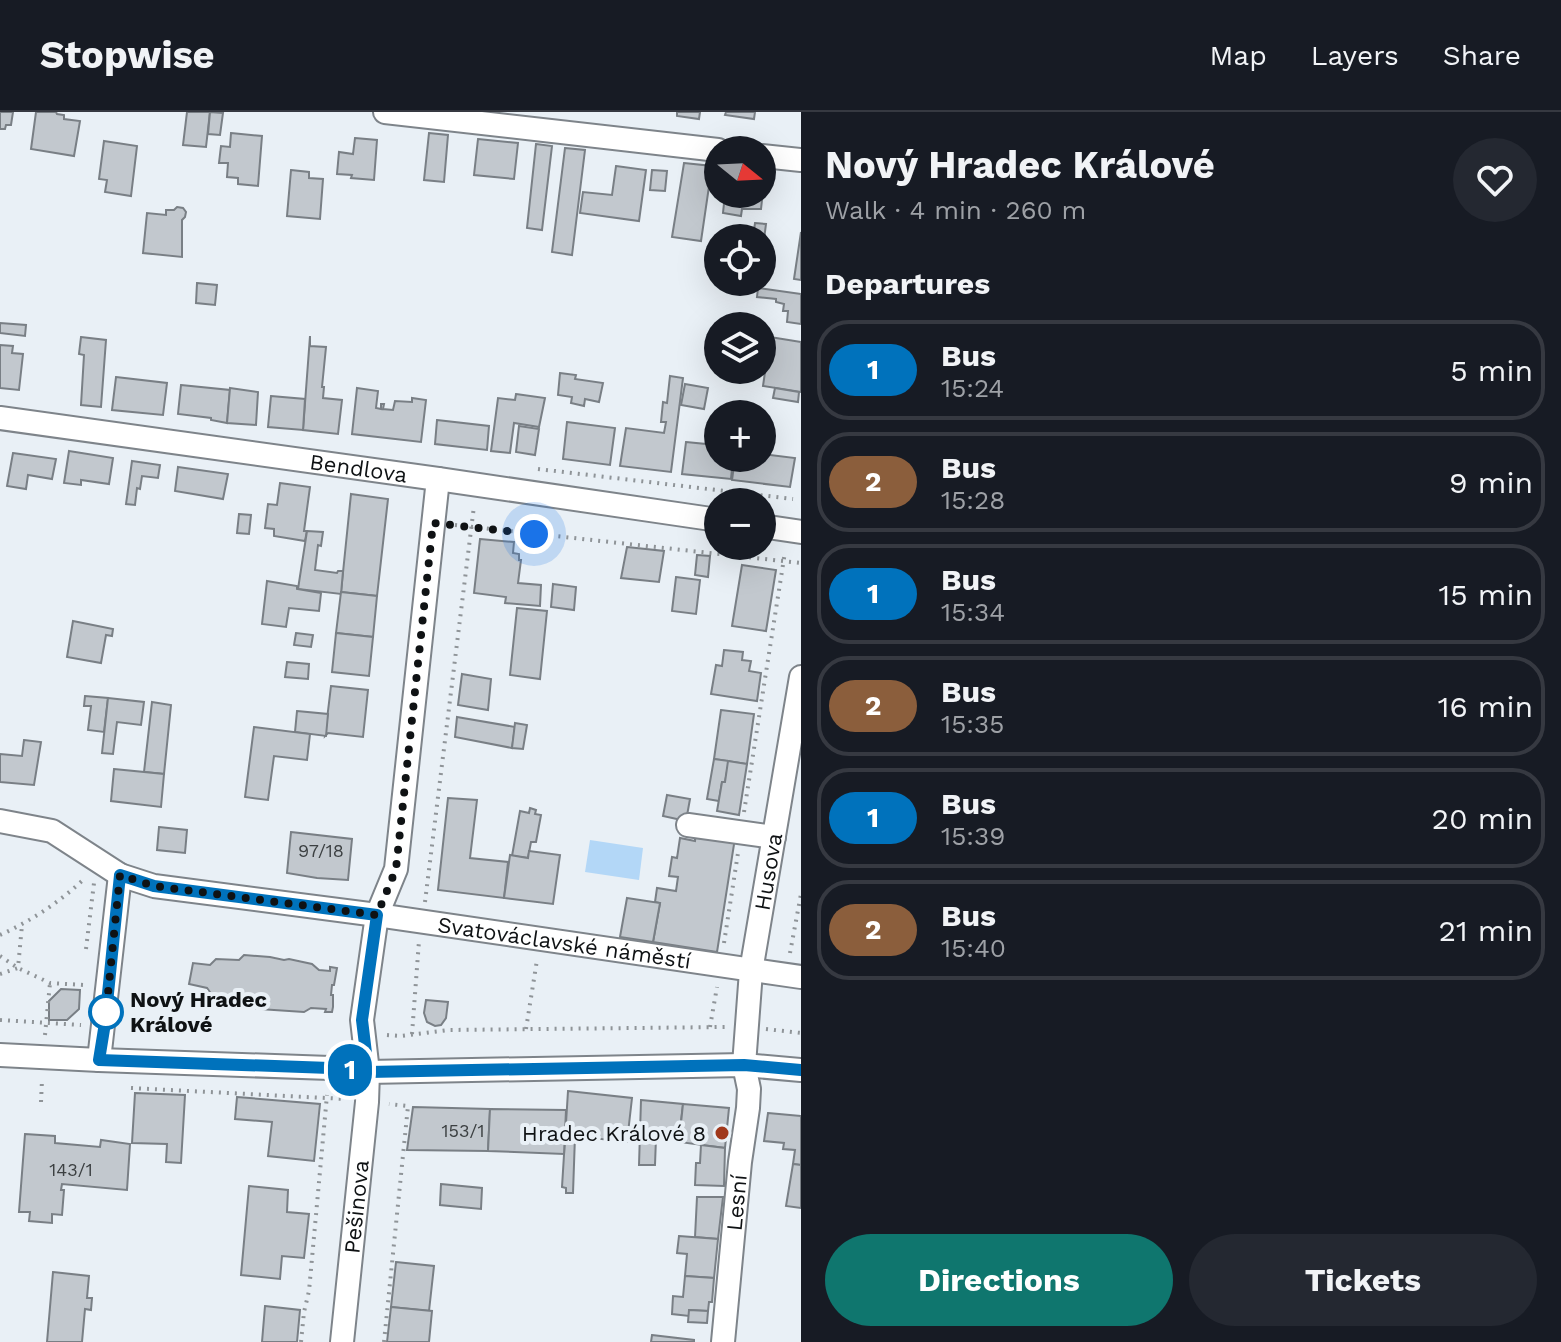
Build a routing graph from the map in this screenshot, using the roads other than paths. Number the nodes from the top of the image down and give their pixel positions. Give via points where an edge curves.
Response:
1 (385, 112) edge
2 (704, 148) edge
3 (776, 157) edge
4 (801, 160) edge
5 (0, 418) edge
6 (438, 479) junction
7 (704, 518) edge
8 (801, 677) edge
9 (0, 821) edge
10 (688, 825) dead end
11 (774, 837) junction
12 (105, 869) junction
13 (377, 915) junction
14 (752, 966) junction
15 (797, 971) edge
16 (0, 1055) edge
17 (99, 1060) junction
18 (744, 1065) junction
19 (801, 1070) edge
20 (368, 1072) junction
21 (342, 1342) edge
22 (723, 1342) edge

1 - 2 street
3 - 4 street
5 - 6 street, Bendlova
6 - 7 street, Bendlova
6 - 13 street via 396,869
8 - 11 street, Husova
9 - 12 street, Svatováclavské náměstí via 52,831
10 - 11 street
11 - 14 street, Husova
12 - 13 street, Svatováclavské náměstí via 154,886
12 - 17 street via 105,1023
13 - 14 street, Svatováclavské náměstí via 422,915 540,939 720,966
13 - 20 street via 362,1020
14 - 15 street, Svatováclavské náměstí
14 - 18 street, Husova
16 - 17 street
17 - 20 street
18 - 19 street
18 - 20 street
18 - 22 street, Lesní via 748,1108
20 - 21 street, Pešinova

